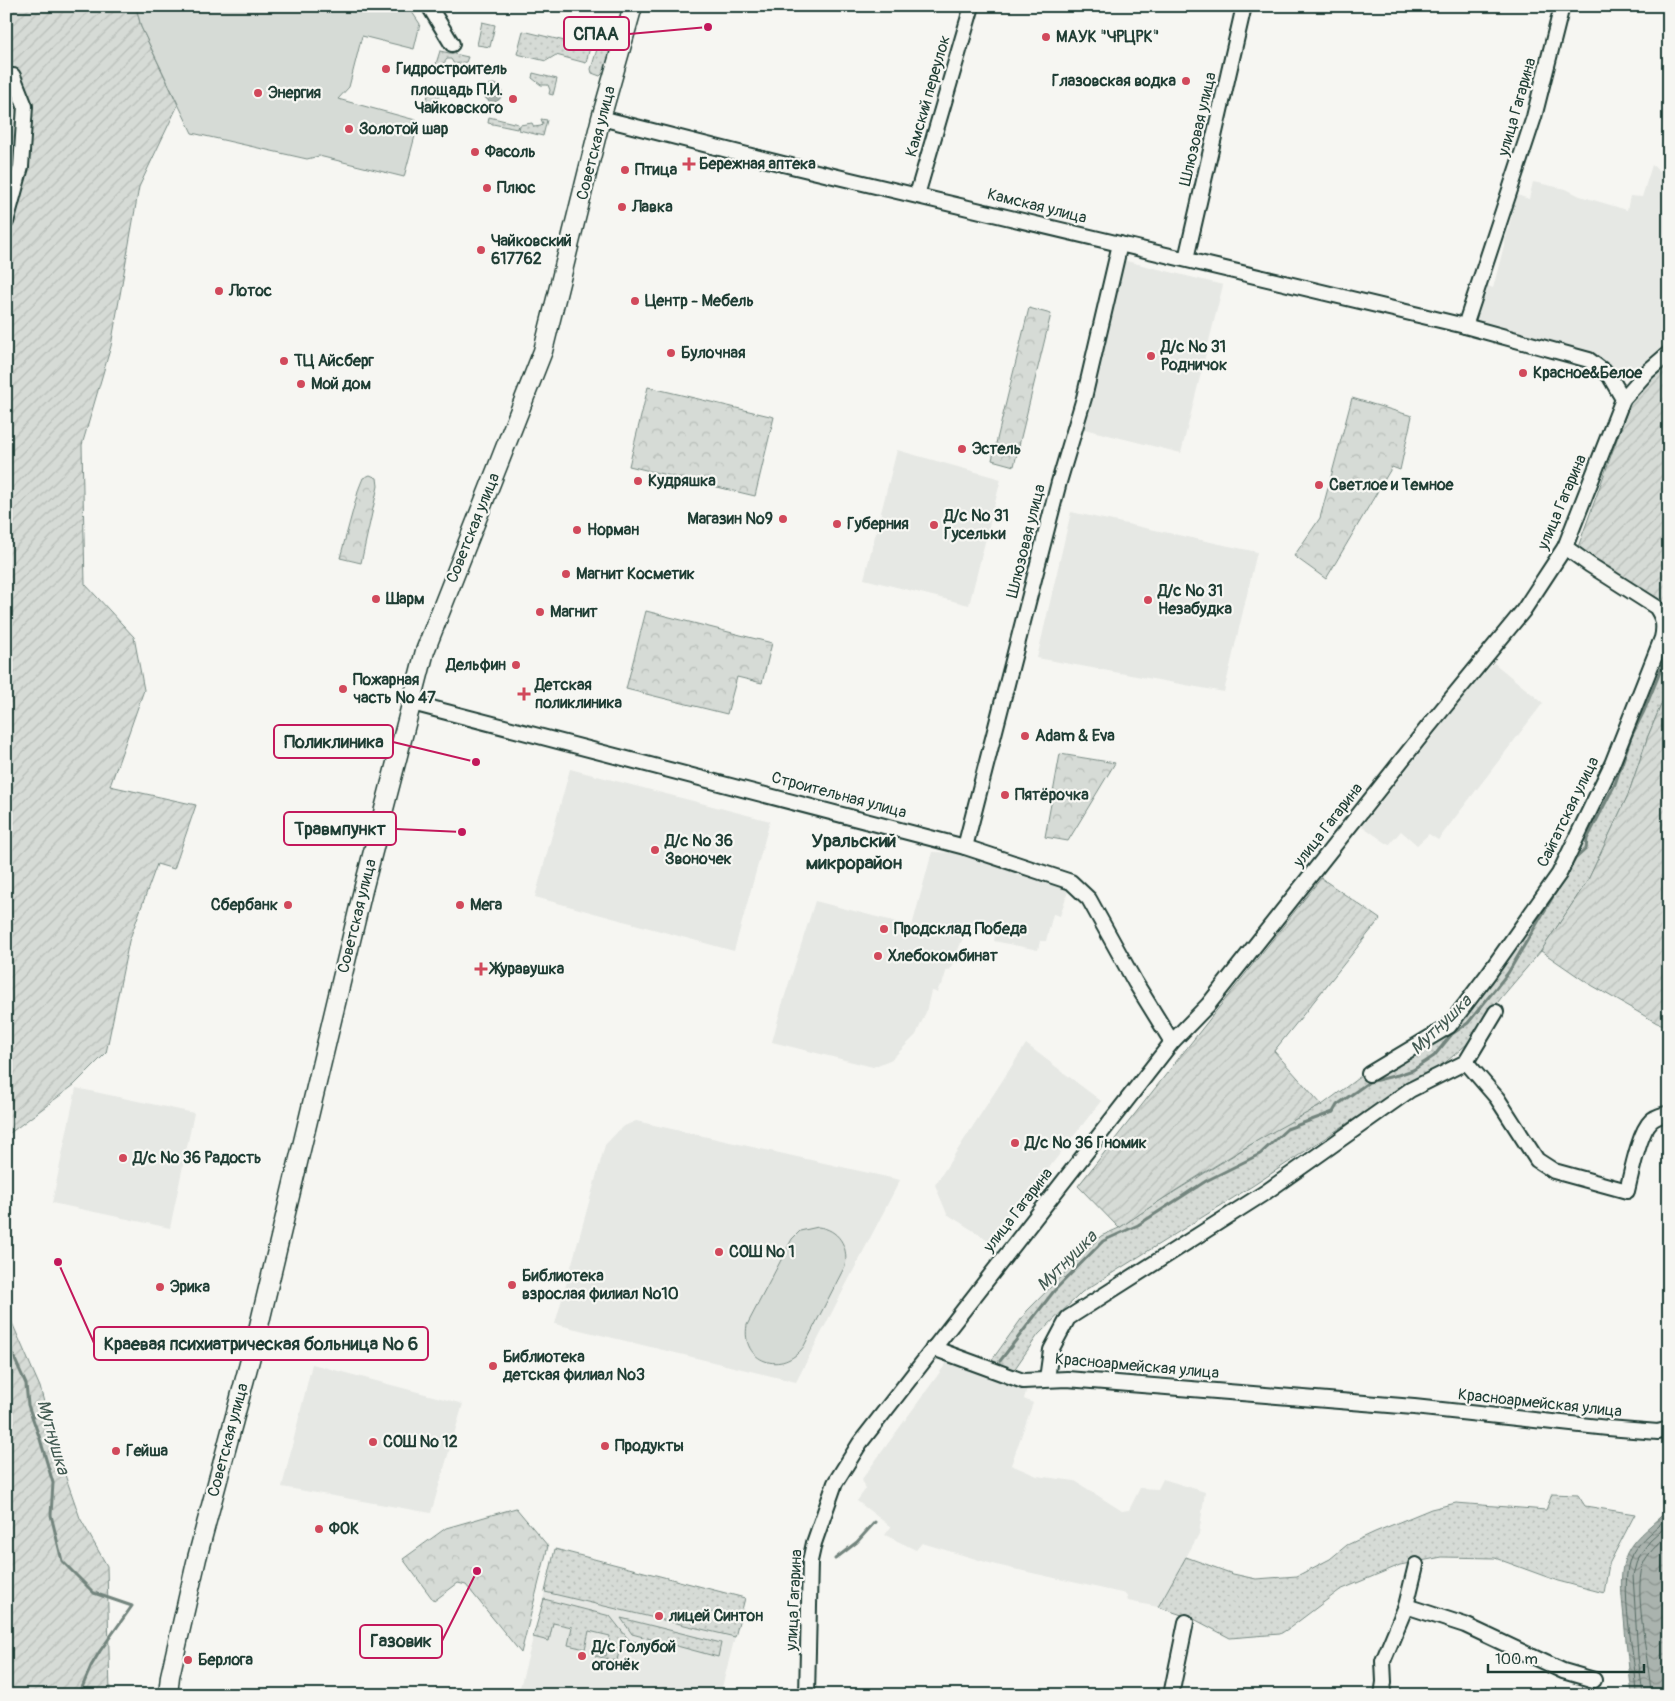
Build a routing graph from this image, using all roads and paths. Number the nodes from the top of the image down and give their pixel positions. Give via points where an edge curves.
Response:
1 (430, 6) edge
2 (633, 6) edge
3 (972, 6) edge
4 (1244, 6) edge
5 (1562, 6) edge
6 (452, 44) dead end
7 (6, 76) edge
8 (601, 118) junction
9 (917, 195) junction
10 (6, 222) edge
11 (1120, 244) junction
12 (1186, 259) junction
13 (1465, 326) junction
14 (1669, 353) edge
15 (1623, 399) junction
16 (1565, 547) junction
17 (1666, 641) edge
18 (412, 703) junction
19 (966, 847) junction
20 (1496, 1012) dead end
21 (1172, 1042) junction
22 (1466, 1062) junction
23 (1369, 1074) dead end
24 (1669, 1113) edge
25 (934, 1348) junction
26 (1047, 1379) junction
27 (1669, 1429) edge
28 (1416, 1565) dead end
29 (1406, 1606) junction
30 (1186, 1622) dead end
31 (1594, 1680) dead end
32 (168, 1695) edge
33 (807, 1695) edge
34 (1171, 1695) edge
35 (1382, 1695) edge

1 - 6 street
2 - 8 main road, Советская улица
3 - 9 street, Камский переулок
4 - 12 street, Шлюзовая улица
5 - 13 street, улица Гагарина via 1534,117
7 - 10 street via 13,76 25,106 21,167
8 - 9 street, Камская улица
8 - 18 main road, Советская улица via 543,352 432,632
9 - 11 street, Камская улица
11 - 12 street, Камская улица
11 - 19 street, Шлюзовая улица via 1084,398 1059,482
12 - 13 street, Камская улица
13 - 15 street via 1589,360 1610,375
14 - 15 street
15 - 16 street, улица Гагарина
16 - 17 street, Сайгатская улица via 1656,607 1662,616
16 - 21 street, улица Гагарина via 1523,611 1208,1005
17 - 23 street, Сайгатская улица via 1559,874 1449,1026
18 - 19 street, Строительная улица
18 - 32 main road, Советская улица via 362,890 258,1330 197,1558
19 - 21 street, Строительная улица via 1071,882 1089,899
20 - 22 street
21 - 25 street, улица Гагарина
22 - 24 street via 1497,1098 1537,1160 1554,1171 1627,1191 1640,1141 1650,1122
22 - 26 street, Красноармейская улица via 1410,1090 1266,1192 1068,1318 1051,1350
25 - 26 street via 1023,1381
25 - 33 street, улица Гагарина via 860,1443 834,1483 810,1561
26 - 27 street, Красноармейская улица via 1376,1403 1608,1428 1658,1432
28 - 29 street
29 - 31 street via 1465,1625 1563,1671
29 - 35 street via 1383,1661
30 - 34 street

